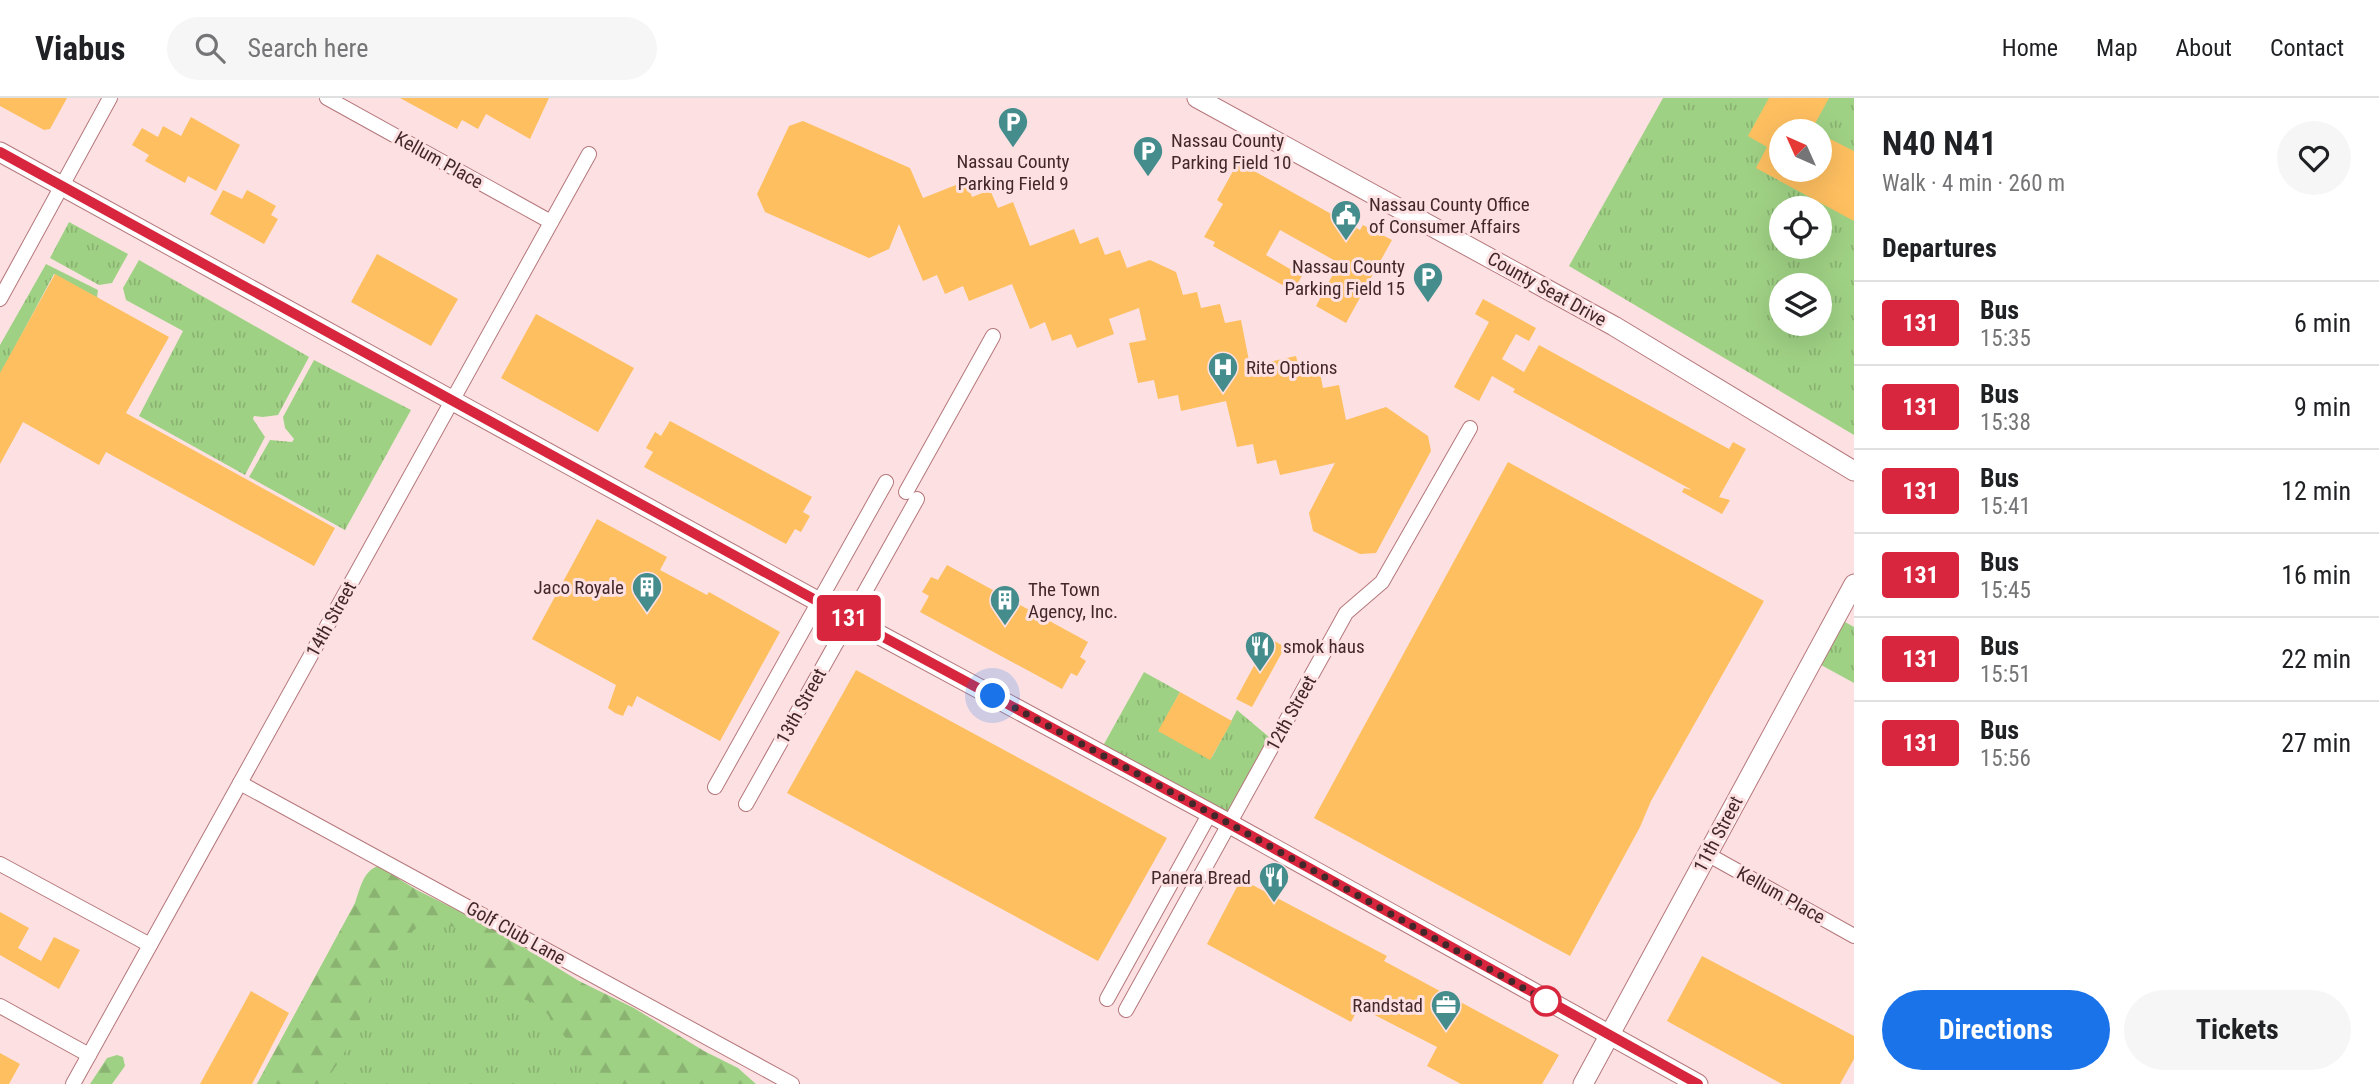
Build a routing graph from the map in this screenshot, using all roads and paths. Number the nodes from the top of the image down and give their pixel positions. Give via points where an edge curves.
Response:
1 (110, 98) edge
2 (327, 98) edge
3 (1197, 98) edge
4 (0, 152) edge
5 (589, 154) dead end
6 (62, 186) junction
7 (551, 222) junction
8 (0, 299) edge
9 (993, 336) dead end
10 (452, 401) junction
11 (1469, 428) dead end
12 (1854, 471) edge
13 (886, 482) dead end
14 (1854, 584) edge
15 (818, 601) junction
16 (850, 619) junction
17 (240, 783) junction
18 (715, 787) dead end
19 (747, 804) dead end
20 (1210, 813) junction
21 (1230, 824) junction
22 (1707, 854) junction
23 (0, 864) edge
24 (1854, 936) edge
25 (150, 945) junction
26 (1107, 999) dead end
27 (0, 1006) edge
28 (1126, 1010) dead end
29 (1609, 1036) junction
30 (89, 1055) junction
31 (73, 1084) edge
32 (792, 1084) edge
33 (1583, 1084) edge
34 (1698, 1084) edge

1 - 6 street
2 - 7 street, Kellum Place
3 - 12 main road, County Seat Drive via 1614,326
4 - 6 main road
5 - 7 street, 14th Street
6 - 8 street
6 - 10 main road
7 - 10 street, 14th Street
9 - 16 street, 13th Street
10 - 15 main road
10 - 17 street, 14th Street
11 - 21 street, 12th Street via 1382,582 1346,613
13 - 15 street
14 - 22 main road, 11th Street
15 - 16 main road
15 - 18 street
16 - 19 street, 13th Street
16 - 20 main road
17 - 25 street, 14th Street
17 - 32 street, Golf Club Lane
20 - 21 main road
20 - 26 street
21 - 28 street, 12th Street
21 - 29 main road
22 - 24 street, Kellum Place
22 - 29 main road, 11th Street
23 - 25 street
25 - 30 street, 14th Street
27 - 30 street
29 - 33 main road, 11th Street
29 - 34 main road
30 - 31 street, 14th Street

